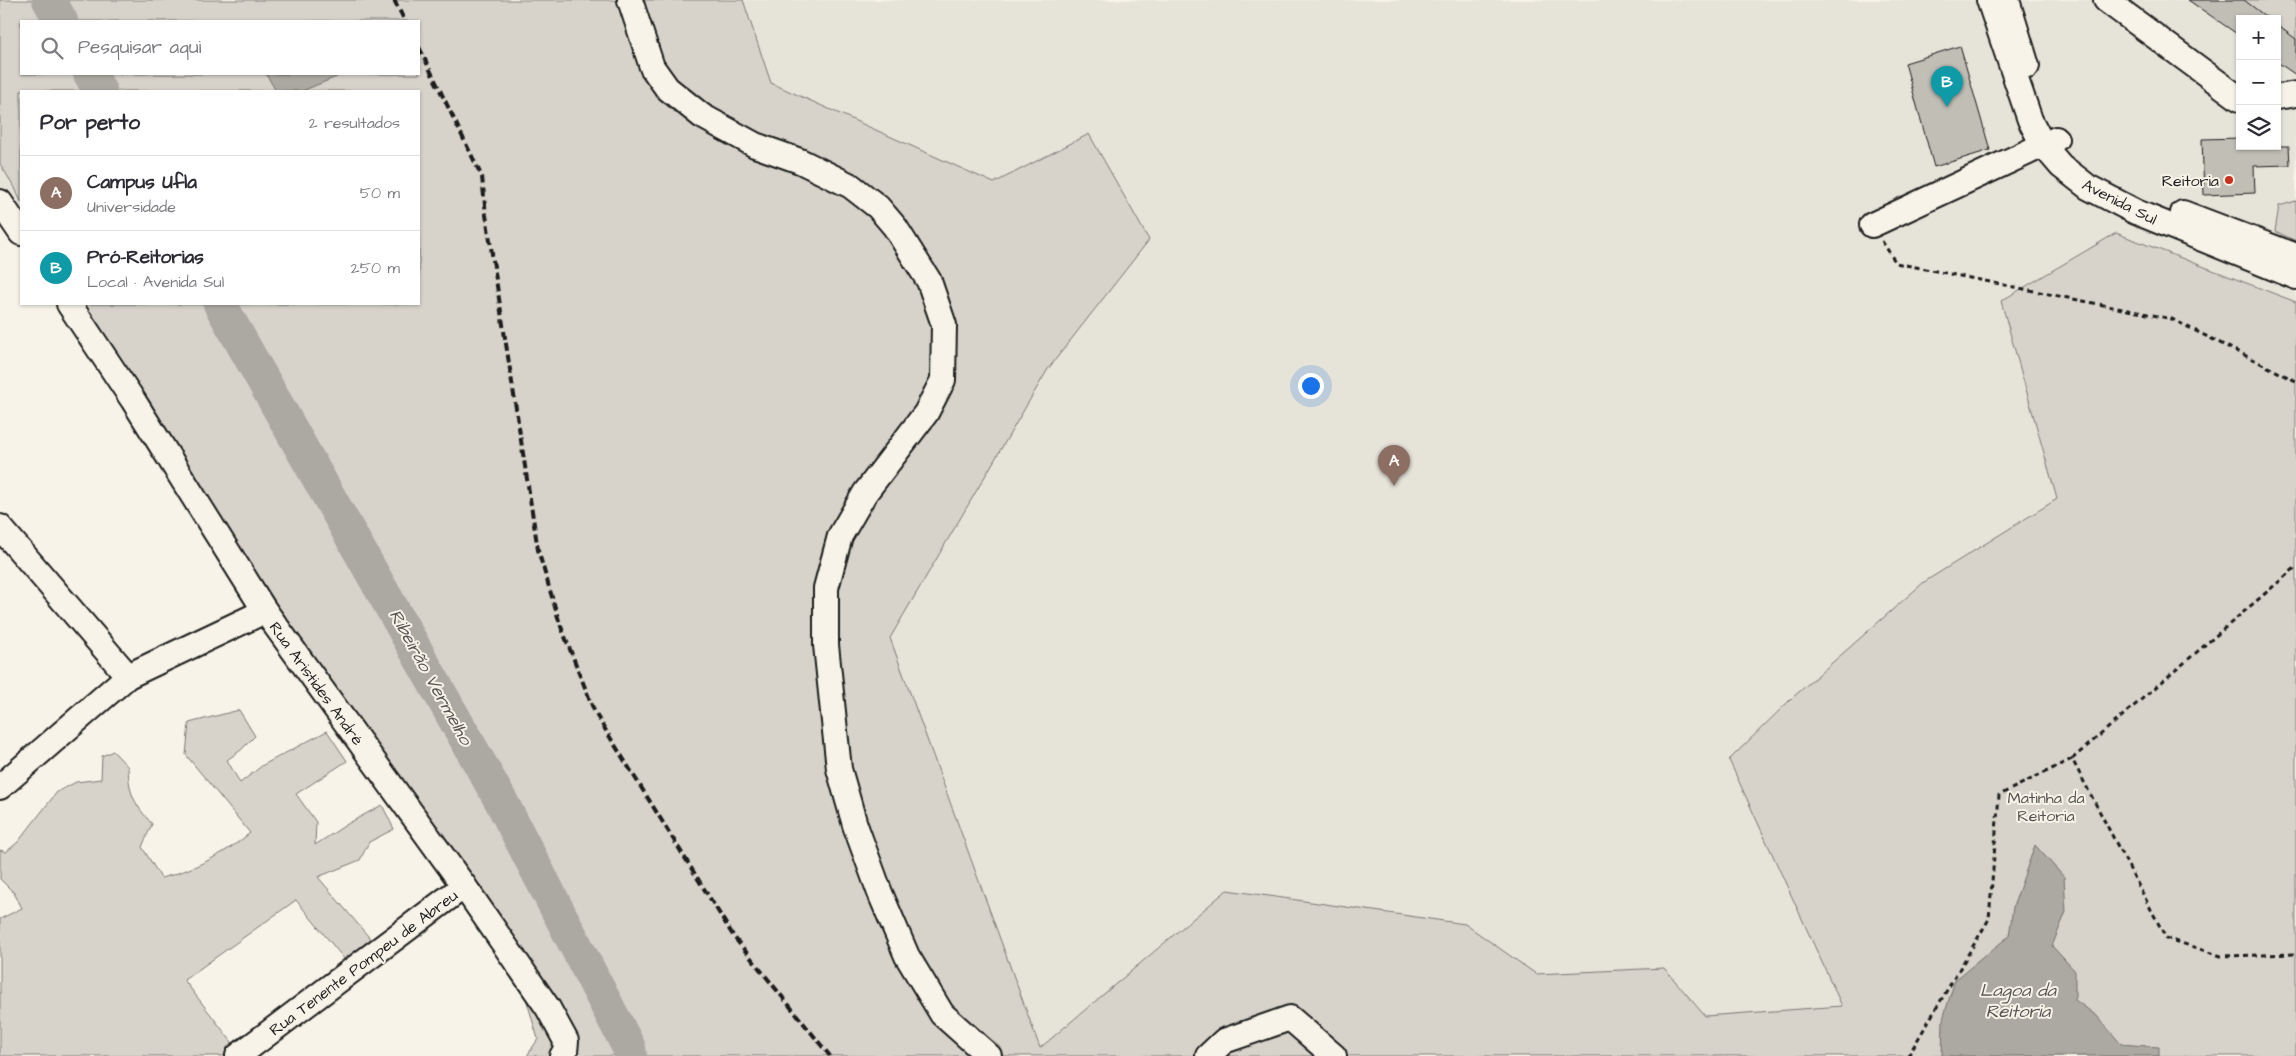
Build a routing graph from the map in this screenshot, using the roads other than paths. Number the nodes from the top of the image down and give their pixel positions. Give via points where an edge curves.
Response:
1 (630, 0) edge
2 (1989, 0) edge
3 (2007, 0) edge
4 (2106, 0) edge
5 (2296, 94) edge
6 (2281, 96) edge
7 (2236, 97) edge
8 (2050, 142) junction
9 (0, 202) edge
10 (1872, 226) road end
11 (20, 232) edge
12 (2296, 256) edge
13 (2296, 277) edge
14 (69, 305) edge
15 (5, 542) edge
16 (265, 611) junction
17 (128, 676) junction
18 (0, 787) edge
19 (464, 886) junction
20 (238, 1056) edge
21 (562, 1056) edge
22 (989, 1056) edge
23 (1208, 1056) edge
24 (1334, 1056) edge

1 - 22 street via 652,67 667,88 702,116 755,145 800,161 851,186 878,207 895,227 929,281 944,325 943,380 926,413 865,493 840,536 826,588 826,645 839,770 880,893 907,956 942,1014
2 - 8 street, Avenida Sul via 2030,120
3 - 8 street, Avenida Sul
4 - 7 street
5 - 6 street
8 - 10 street
8 - 12 street, Avenida Sul via 2120,190
8 - 13 street, Avenida Sul via 2061,166 2088,186 2136,212
9 - 11 street
14 - 16 street, Rua Aristides André via 133,400
15 - 17 street
16 - 17 street
16 - 19 street, Rua Aristides André
17 - 18 street
19 - 20 street, Rua Tenente Pompeu de Abreu
19 - 21 street, Rua Aristides André via 563,1031 566,1041
23 - 24 street via 1224,1041 1290,1018

